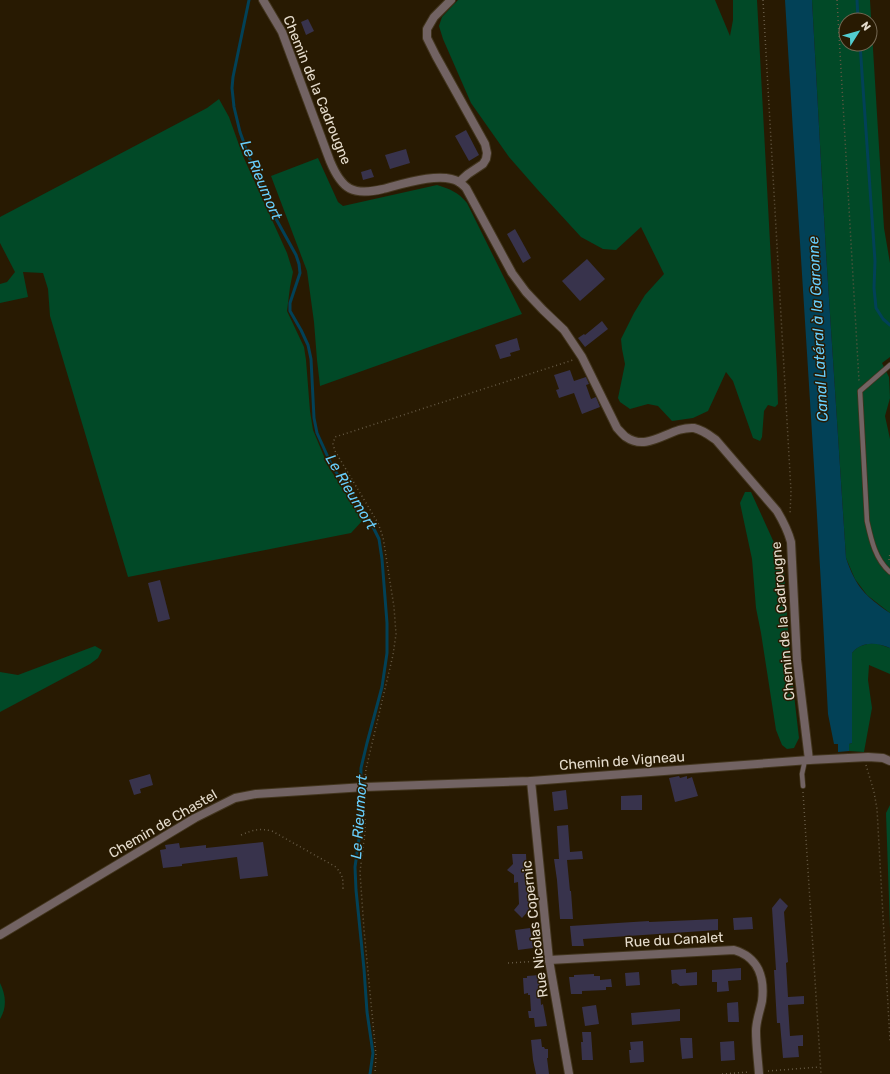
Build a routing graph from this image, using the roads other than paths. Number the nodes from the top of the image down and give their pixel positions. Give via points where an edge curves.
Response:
1 (263, 0) edge
2 (451, 0) edge
3 (459, 182) junction
4 (890, 365) edge
5 (890, 572) edge
6 (888, 758) edge
7 (807, 760) junction
8 (531, 780) junction
9 (803, 786) road end
10 (362, 788) joint
11 (0, 935) edge
12 (549, 960) junction
13 (759, 1073) edge
14 (569, 1074) edge

1 - 3 street, Chemin de la Cadrougne via 282,32 330,161 342,182 360,192 426,179 452,179
2 - 3 street via 434,17 427,38 485,144 487,153 483,164
3 - 7 street, Chemin de la Cadrougne via 466,188 512,273 526,292 564,330 582,357 618,428 626,437 635,442 645,443 684,429 704,431 716,440 777,510 791,542 797,660
4 - 5 lane via 860,391 868,521 878,557
6 - 7 street, Chemin de Vigneau
7 - 8 street, Chemin de Vigneau
7 - 9 lane via 802,774
8 - 10 street, Chemin de Vigneau
8 - 12 street, Rue Nicolas Copernic
10 - 11 street, Chemin de Chastel via 256,794 235,798 195,818
12 - 13 street, Rue du Canalet via 734,950 746,954 758,968 761,976 762,1000 756,1030
12 - 14 street, Rue Nicolas Copernic

